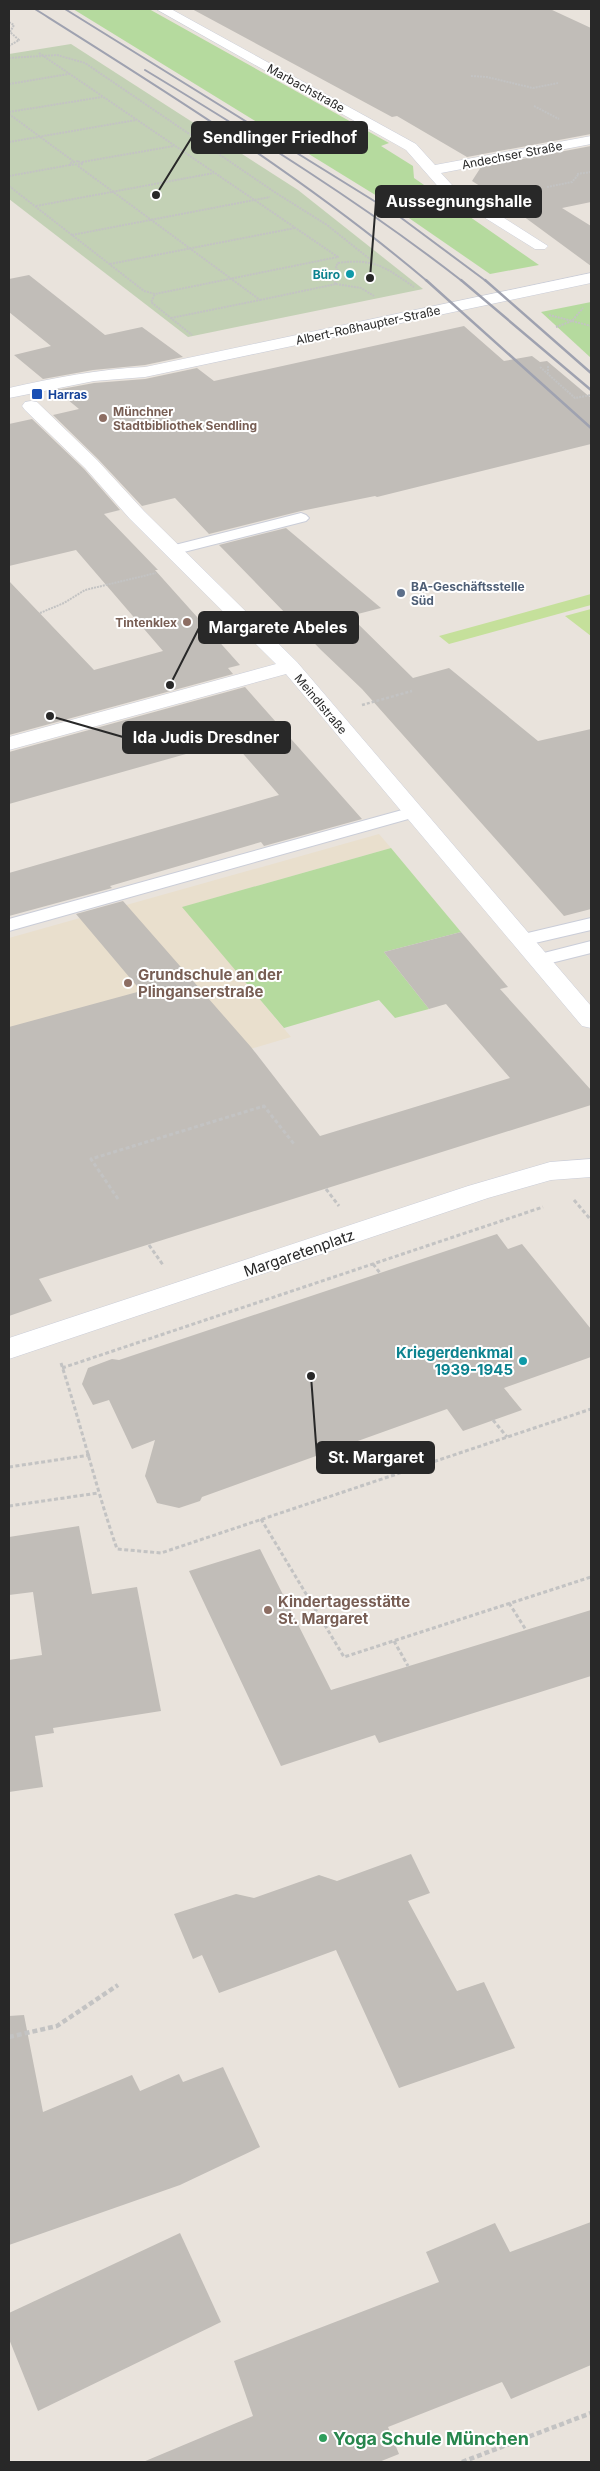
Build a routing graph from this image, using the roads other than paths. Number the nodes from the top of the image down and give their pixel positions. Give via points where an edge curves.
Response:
1 (162, 9) edge
2 (591, 140) edge
3 (434, 170) junction
4 (540, 246) dead end
5 (591, 278) edge
6 (145, 372) junction
7 (9, 393) edge
8 (81, 395) dead end
9 (9, 409) edge
10 (301, 518) dead end
11 (172, 550) junction
12 (290, 666) junction
13 (9, 744) edge
14 (413, 812) junction
15 (591, 924) edge
16 (9, 925) edge
17 (522, 940) junction
18 (591, 947) edge
19 (539, 960) junction
20 (591, 1021) edge
21 (591, 1168) edge
22 (9, 1349) edge

1 - 3 street, Marbachstraße via 411,147
2 - 3 street, Andechser Straße
3 - 4 street, Marbachstraße via 447,188
5 - 6 street, Albert-Roßhaupter-Straße
6 - 7 street, Albert-Roßhaupter-Straße via 112,372
6 - 8 street, Albert-Roßhaupter-Straße via 123,383
9 - 11 street, Meindlstraße via 40,404 136,515
10 - 11 lane
11 - 12 street, Meindlstraße
12 - 13 street
12 - 14 street, Meindlstraße
14 - 16 lane
14 - 17 street, Meindlstraße
15 - 17 lane
17 - 19 street, Meindlstraße
18 - 19 lane
19 - 20 street, Meindlstraße
21 - 22 street, Margaretenplatz via 550,1171 478,1192

